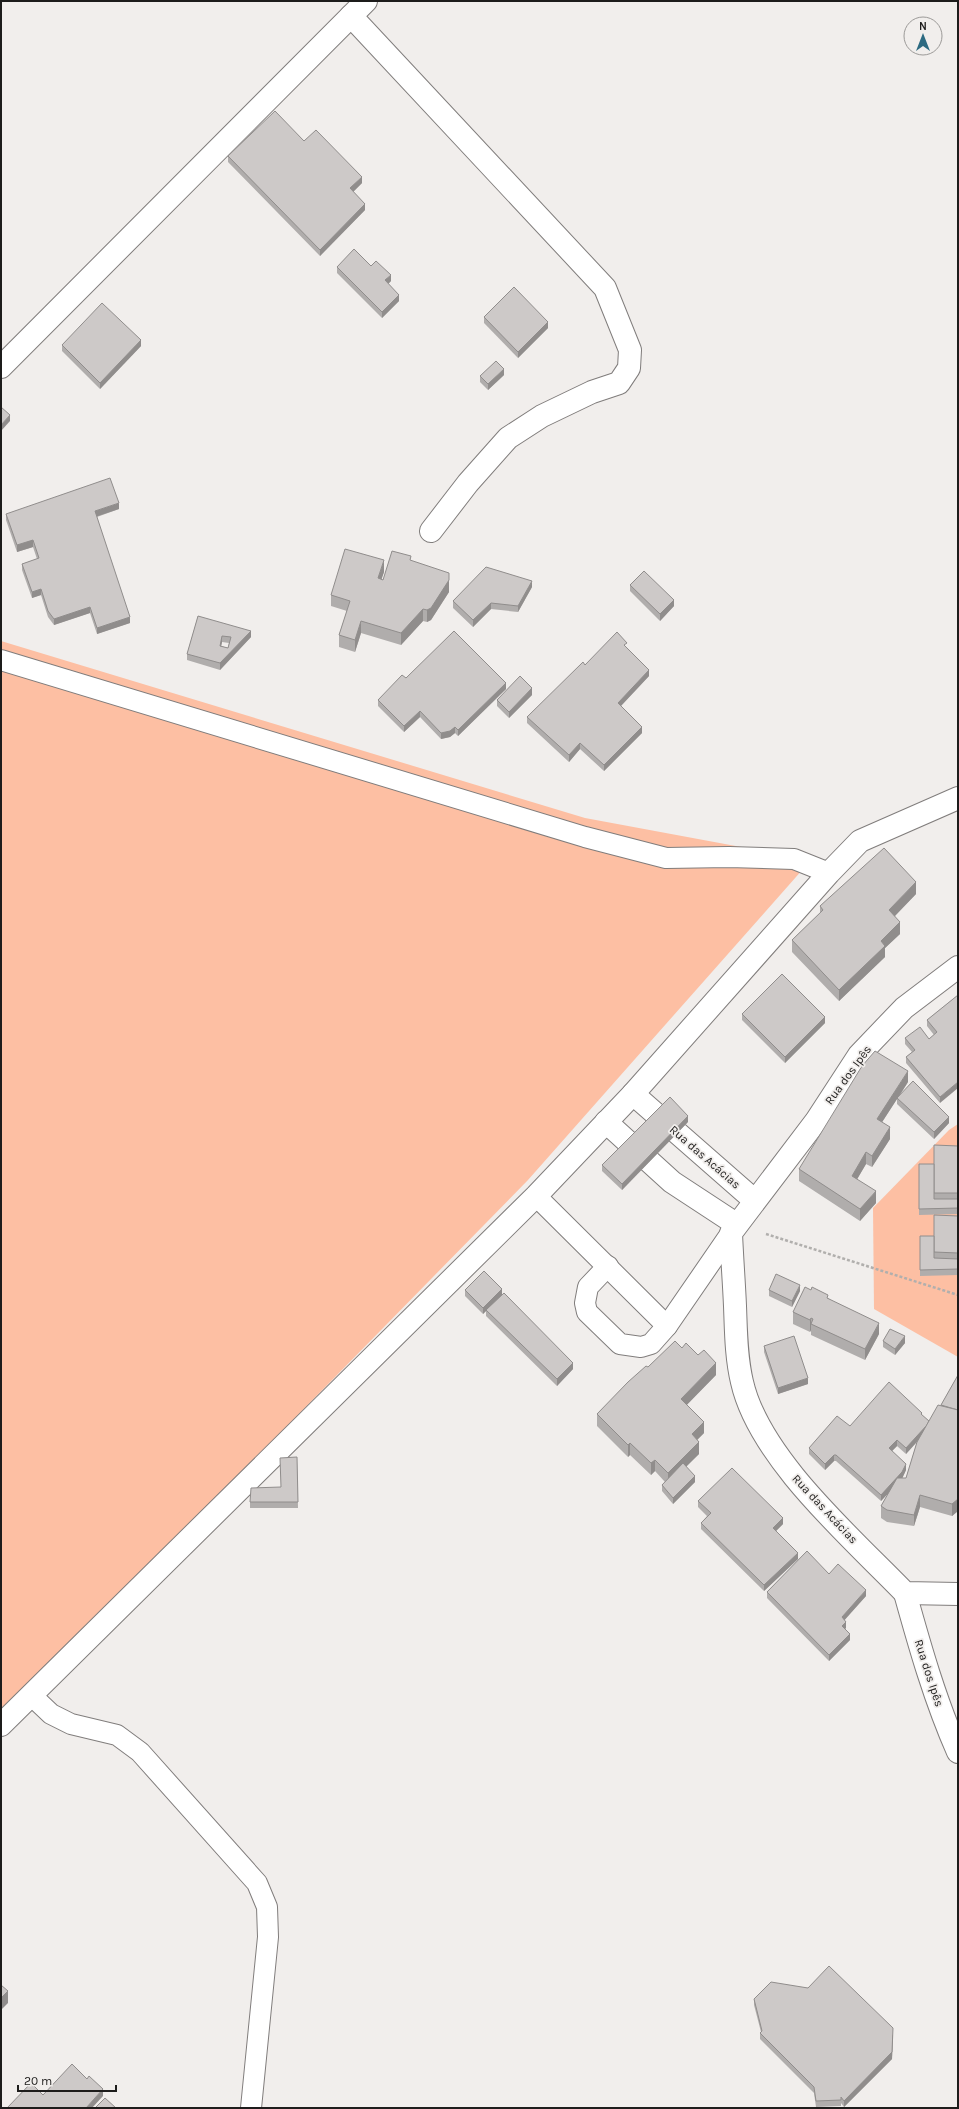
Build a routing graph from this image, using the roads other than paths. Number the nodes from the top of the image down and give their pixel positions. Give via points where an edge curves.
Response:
1 (359, 8) edge
2 (1, 367) edge
3 (431, 531) dead end
4 (1, 660) edge
5 (958, 798) edge
6 (829, 873) junction
7 (958, 967) edge
8 (633, 1094) junction
9 (606, 1122) junction
10 (536, 1196) junction
11 (754, 1200) junction
12 (733, 1229) junction
13 (608, 1266) junction
14 (667, 1326) junction
15 (905, 1593) junction
16 (958, 1594) edge
17 (31, 1695) junction
18 (1, 1725) edge
19 (958, 1752) edge
20 (251, 2108) edge

1 - 2 street
1 - 3 street via 605,288 630,350 629,368 619,383 592,392 542,416 508,438 468,483
4 - 6 lane via 607,843 666,858 794,859
5 - 6 street via 860,842
6 - 8 street
7 - 11 street, Rua dos Ipês via 904,1008 859,1055 816,1121
8 - 9 street
8 - 11 street, Rua das Acácias
9 - 10 street
9 - 12 street via 672,1182
10 - 13 lane
10 - 17 street
11 - 12 street
12 - 14 lane
12 - 15 street, Rua das Acácias via 736,1340 742,1382 752,1414 775,1451 807,1492
13 - 14 lane
13 - 14 lane via 588,1286 585,1303 587,1312 620,1344 630,1346 651,1344
15 - 16 street
15 - 19 street, Rua dos Ipês via 926,1668 944,1721
17 - 18 street
17 - 20 lane via 51,1714 71,1724 116,1735 140,1752 257,1883 267,1907 268,1937

